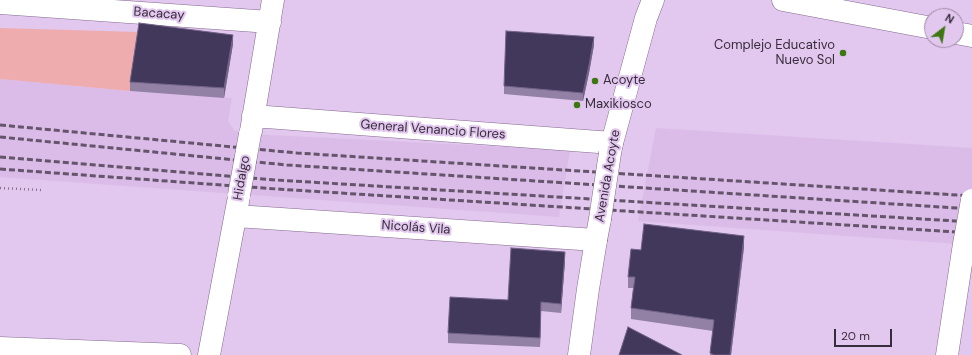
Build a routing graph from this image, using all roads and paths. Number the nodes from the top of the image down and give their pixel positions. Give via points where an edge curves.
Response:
1 (273, 0) edge
2 (653, 0) edge
3 (783, 0) edge
4 (0, 3) edge
5 (270, 22) junction
6 (924, 26) edge
7 (252, 125) junction
8 (611, 148) junction
9 (0, 188) edge
10 (42, 190) dead end
11 (972, 200) edge
12 (237, 206) junction
13 (596, 240) junction
14 (0, 348) edge
15 (180, 355) edge
16 (209, 355) edge
17 (579, 355) edge
18 (947, 355) edge

1 - 5 street, Hidalgo
2 - 8 street, Avenida Acoyte
3 - 6 street
4 - 5 street, Bacacay
5 - 7 street, Hidalgo
7 - 8 street, General Venancio Flores
7 - 12 street, Hidalgo, bridge
8 - 13 street, Avenida Acoyte, bridge
9 - 10 path
11 - 18 street, bridge
12 - 13 street, Nicolás Vila
12 - 16 street, Hidalgo
13 - 17 street, Avenida Acoyte
14 - 15 street

